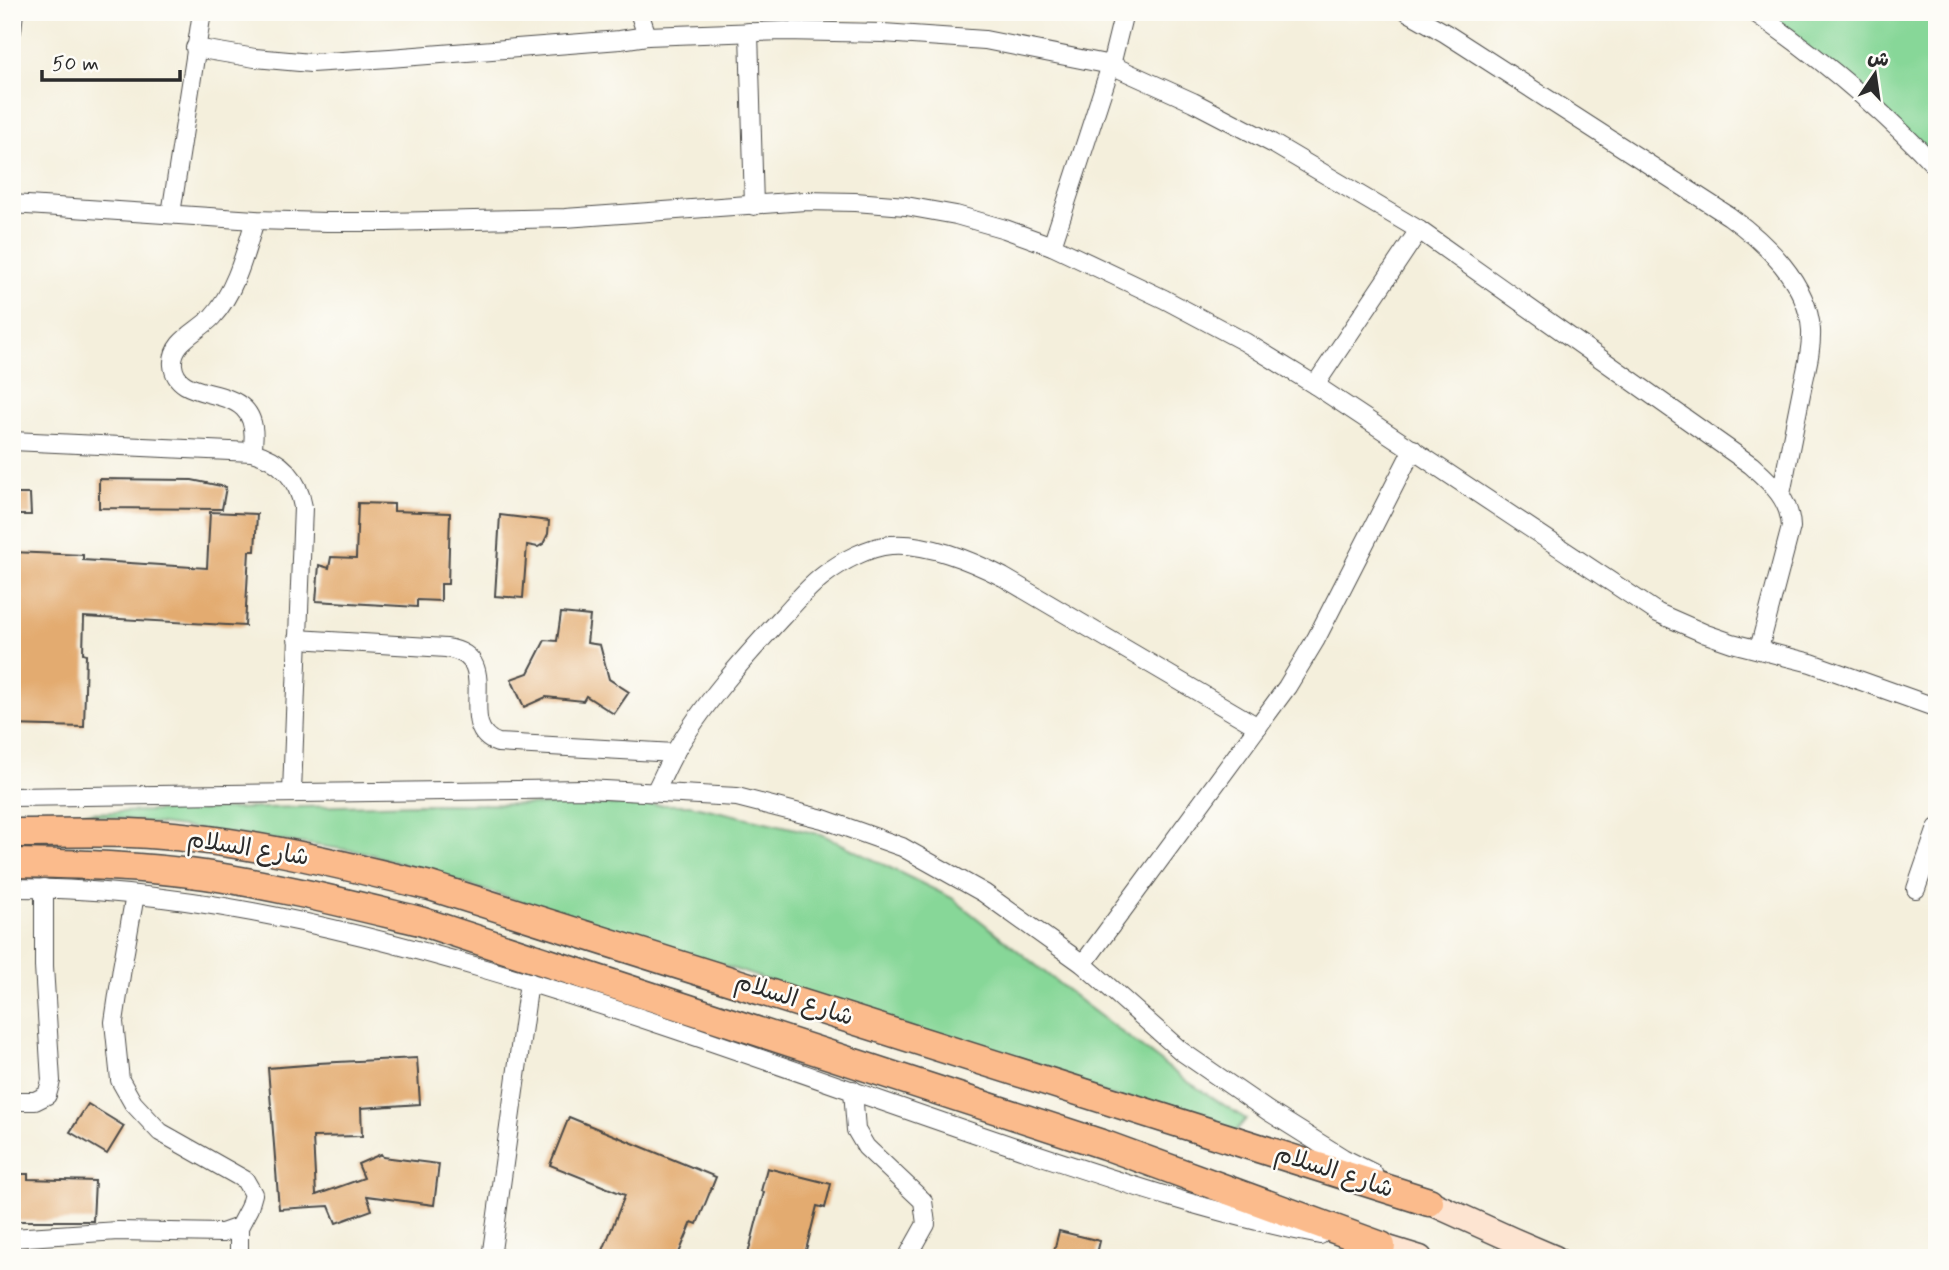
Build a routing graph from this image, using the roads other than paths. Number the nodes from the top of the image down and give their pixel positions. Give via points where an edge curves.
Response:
1 (14, 12) edge
2 (202, 12) edge
3 (639, 12) edge
4 (790, 12) edge
5 (1124, 12) edge
6 (1408, 12) edge
7 (1754, 12) edge
8 (785, 30) junction
9 (12, 31) edge
10 (749, 32) junction
11 (647, 36) junction
12 (195, 48) junction
13 (1111, 65) junction
14 (1937, 168) edge
15 (12, 204) edge
16 (754, 206) junction
17 (171, 215) junction
18 (255, 220) junction
19 (1419, 230) junction
20 (1052, 246) junction
21 (1315, 385) junction
22 (12, 441) edge
23 (1413, 449) junction
24 (253, 452) junction
25 (1781, 494) junction
26 (297, 639) junction
27 (1759, 649) junction
28 (1936, 704) edge
29 (1258, 727) junction
30 (675, 753) junction
31 (292, 792) junction
32 (655, 792) junction
33 (12, 797) edge
34 (1937, 828) edge
35 (12, 833) edge
36 (12, 863) edge
37 (12, 888) edge
38 (44, 888) junction
39 (1916, 889) dead end
40 (135, 895) junction
41 (1083, 964) junction
42 (529, 982) junction
43 (853, 1090) junction
44 (12, 1101) edge
45 (1429, 1202) junction
46 (239, 1227) junction
47 (12, 1238) edge
48 (1381, 1246) junction
49 (239, 1258) edge
50 (491, 1258) edge
51 (907, 1258) edge
52 (1420, 1258) edge
53 (1555, 1258) edge

1 - 9 street
2 - 12 street
3 - 11 street
4 - 8 street
5 - 13 street
6 - 25 street via 1729,216 1781,262 1800,295 1811,328
7 - 14 street via 1856,89
8 - 10 street
8 - 13 street via 985,40
10 - 11 street
10 - 16 street
11 - 12 street via 311,63
12 - 17 street
13 - 19 street via 1272,143
13 - 20 street
15 - 17 street
16 - 18 street via 524,219
16 - 20 street via 817,201 906,206 956,215
17 - 18 street
18 - 24 street via 224,300 211,318 182,342 173,364 183,384 240,404 253,426
19 - 21 street
19 - 25 street via 1751,465
20 - 21 street via 1164,299
21 - 23 street
22 - 24 street
23 - 27 street via 1658,613 1706,634
23 - 29 street via 1316,639
24 - 26 street via 279,463 300,494
25 - 27 street via 1791,527
26 - 30 street via 460,651 478,673 478,725 498,743
26 - 31 street
27 - 28 street
29 - 30 street via 1003,576 960,558 891,545 839,564 809,588 723,686
29 - 41 street
30 - 32 street
31 - 32 street
31 - 33 street
32 - 41 street via 737,797 823,819 902,847 984,894
34 - 39 street
35 - 45 highway, شارع السلام via 131,833 202,840 342,864 430,886
36 - 48 highway, شارع السلام via 202,875 420,921 1092,1141
37 - 38 street
38 - 40 street
38 - 44 street via 51,1081 47,1095 35,1101
40 - 42 street via 279,917
40 - 46 street via 114,1022 120,1080 160,1132 245,1180 253,1194
41 - 45 street via 1181,1051 1268,1111 1343,1158
42 - 43 street
42 - 50 street
43 - 48 street via 1166,1196 1292,1230
43 - 51 street via 856,1130 866,1147 923,1201 926,1224
45 - 53 main road, شارع السلام
46 - 47 street via 222,1233 118,1231
46 - 49 street
48 - 52 main road, شارع السلام

